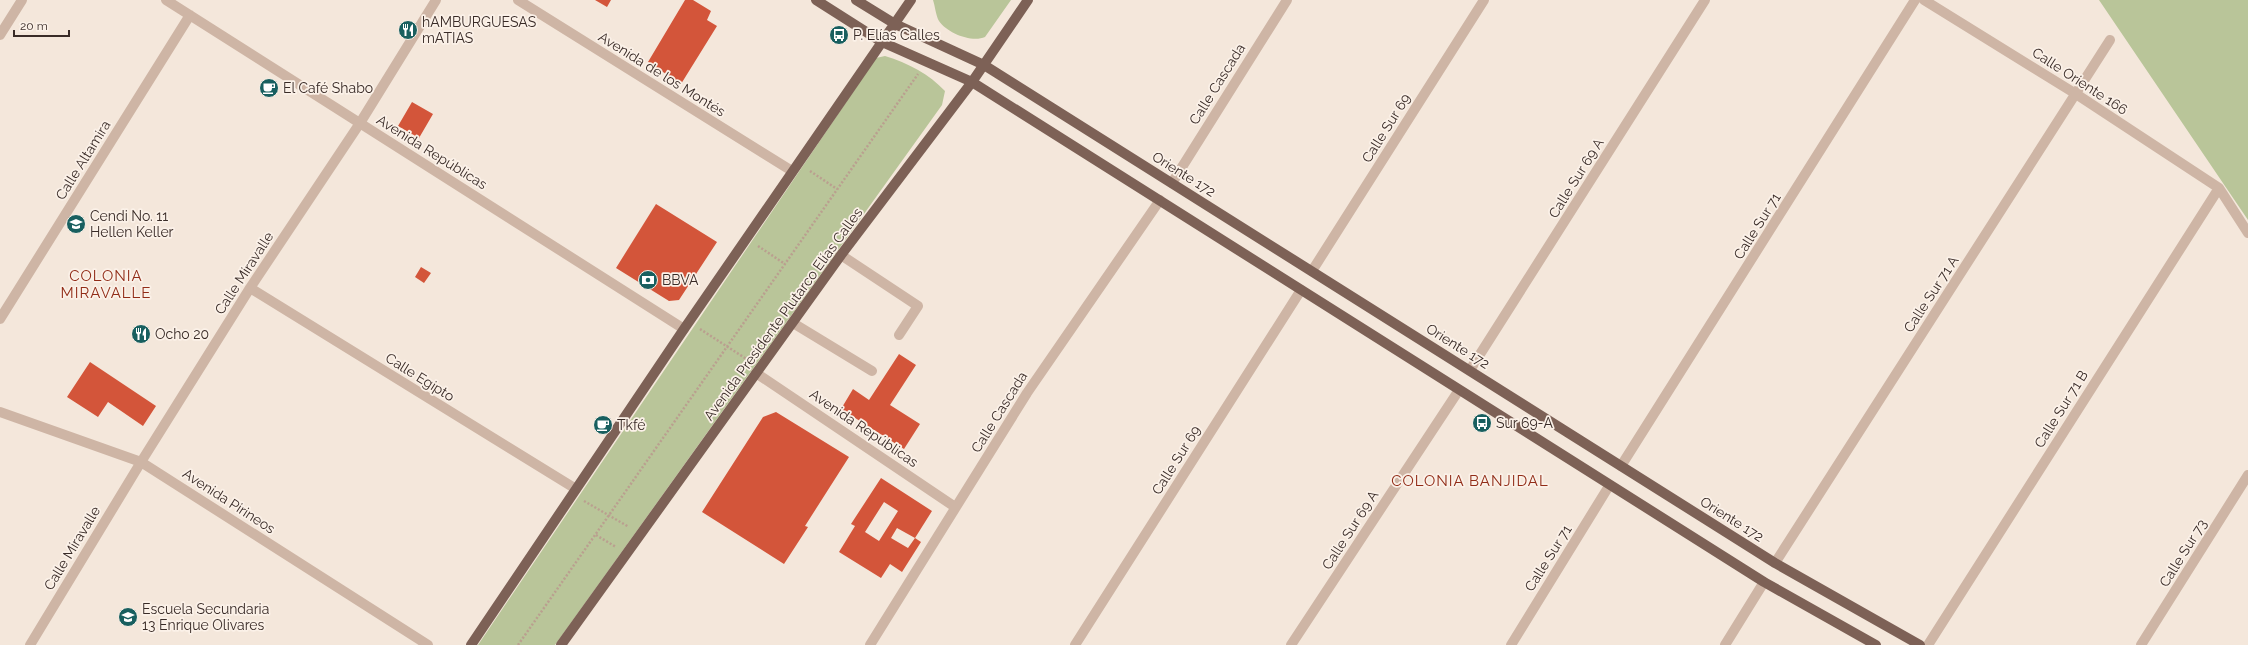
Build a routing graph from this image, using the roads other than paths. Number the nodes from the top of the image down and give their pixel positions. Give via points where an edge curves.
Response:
1 (22, 0) edge
2 (166, 0) edge
3 (436, 0) edge
4 (518, 0) edge
5 (816, 0) edge
6 (856, 0) edge
7 (911, 0) edge
8 (1028, 0) edge
9 (1287, 0) edge
10 (1484, 0) edge
11 (1705, 0) edge
12 (1915, 0) edge
13 (1924, 0) edge
14 (190, 15) junction
15 (895, 24) junction
16 (0, 35) edge
17 (2110, 40) dead end
18 (882, 42) junction
19 (984, 65) junction
20 (972, 82) junction
21 (2076, 94) junction
22 (360, 123) junction
23 (795, 167) junction
24 (1172, 183) junction
25 (2219, 188) junction
26 (1160, 200) junction
27 (2248, 233) edge
28 (842, 255) junction
29 (1312, 271) junction
30 (250, 288) junction
31 (1301, 290) junction
32 (0, 319) edge
33 (793, 323) junction
34 (686, 326) junction
35 (899, 334) dead end
36 (1470, 370) junction
37 (758, 371) junction
38 (872, 371) dead end
39 (1459, 390) junction
40 (0, 412) edge
41 (141, 462) junction
42 (1621, 466) junction
43 (2248, 475) edge
44 (1609, 486) junction
45 (574, 492) junction
46 (955, 507) junction
47 (1775, 563) junction
48 (1764, 582) junction
49 (35, 643) edge
50 (428, 645) edge
51 (471, 645) edge
52 (561, 645) edge
53 (870, 645) edge
54 (1075, 645) edge
55 (1291, 645) edge
56 (1511, 645) edge
57 (1725, 645) edge
58 (1876, 645) edge
59 (1920, 645) edge
60 (1928, 645) edge
61 (2141, 645) edge

1 - 16 street
2 - 14 street, Avenida Repúblicas
3 - 22 street, Calle Miravalle
4 - 23 street, Avenida de los Montés
5 - 18 main road
6 - 15 main road, Oriente 172
7 - 15 main road
8 - 19 main road, Avenida Presidente Plutarco Elías Calles
9 - 24 street, Calle Cascada
10 - 29 street, Calle Sur 69
11 - 36 street, Calle Sur 69 A
12 - 42 street, Calle Sur 71
13 - 21 street, Calle Oriente 166
14 - 22 street, Avenida Repúblicas
14 - 32 street, Calle Altamira
15 - 18 main road
15 - 19 main road, Oriente 172
17 - 21 street, Calle Sur 71 A
18 - 20 main road
18 - 23 main road
19 - 20 main road, Avenida Presidente Plutarco Elías Calles
19 - 24 main road, Oriente 172
20 - 26 main road
20 - 28 main road, Avenida Presidente Plutarco Elías Calles
21 - 25 street, Calle Oriente 166
21 - 47 street, Calle Sur 71 A
22 - 30 street, Calle Miravalle
22 - 34 street, Avenida Repúblicas
23 - 34 main road
24 - 29 main road, Oriente 172
25 - 27 street
25 - 60 street, Calle Sur 71 B
26 - 31 main road
26 - 46 street, Calle Cascada via 1027,392
28 - 33 main road, Avenida Presidente Plutarco Elías Calles
28 - 35 street via 918,306
29 - 36 main road, Oriente 172
30 - 41 street, Calle Miravalle
30 - 45 street, Calle Egipto
31 - 39 main road
31 - 54 street, Calle Sur 69
33 - 37 main road, Avenida Presidente Plutarco Elías Calles
33 - 38 street
34 - 45 main road
36 - 42 main road, Oriente 172
37 - 46 street, Avenida Repúblicas
37 - 52 main road, Avenida Presidente Plutarco Elías Calles
39 - 44 main road
39 - 55 street, Calle Sur 69 A
40 - 41 street, Avenida Pirineos
41 - 49 street, Calle Miravalle
41 - 50 street, Avenida Pirineos
42 - 47 main road, Oriente 172
43 - 61 street, Calle Sur 73
44 - 48 main road
44 - 56 street, Calle Sur 71
45 - 51 main road
46 - 53 street, Calle Cascada
47 - 59 main road, Oriente 172
48 - 57 street
48 - 58 main road

